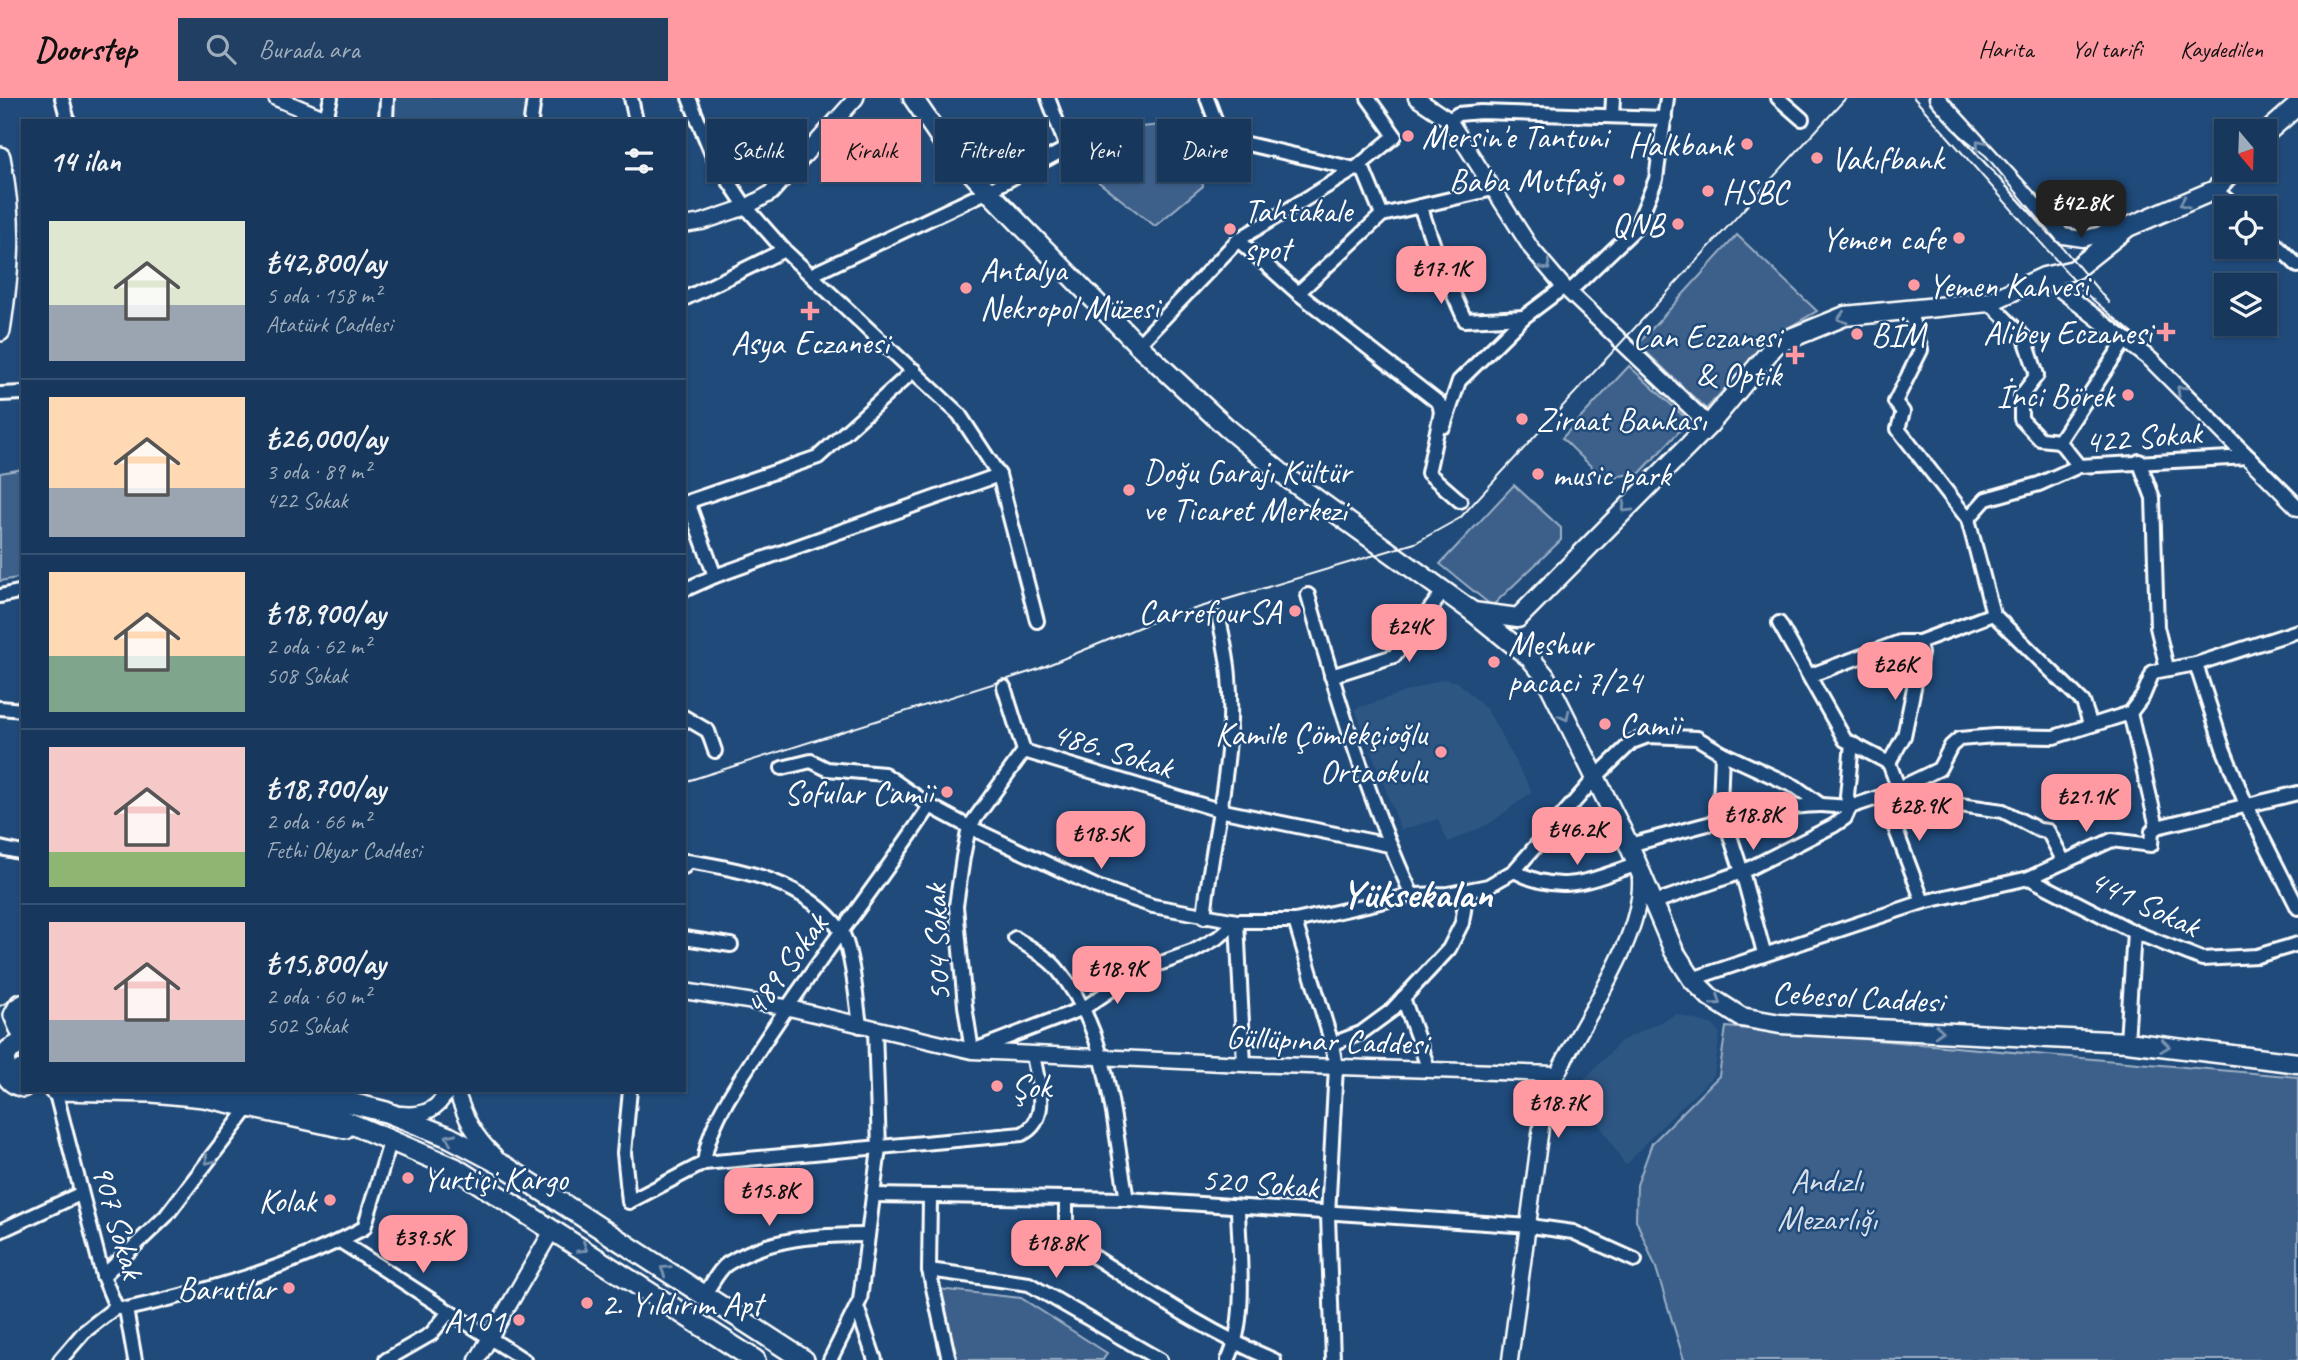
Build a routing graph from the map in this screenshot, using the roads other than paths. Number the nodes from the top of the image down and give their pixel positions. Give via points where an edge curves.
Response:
1 (62, 98) edge
2 (276, 98) edge
3 (331, 98) edge
4 (387, 98) edge
5 (534, 98) edge
6 (631, 98) edge
7 (689, 98) edge
8 (856, 98) edge
9 (913, 98) edge
10 (1048, 98) edge
11 (1207, 98) edge
12 (1368, 98) edge
13 (1416, 98) edge
14 (1613, 98) edge
15 (1667, 98) edge
16 (1779, 98) edge
17 (1937, 98) edge
18 (2298, 105) edge
19 (1612, 116) junction
20 (1665, 118) junction
21 (67, 119) edge
22 (327, 119) edge
23 (329, 119) edge
24 (386, 119) edge
25 (531, 119) edge
26 (636, 119) edge
27 (1215, 119) edge
28 (1802, 119) dead end
29 (1449, 120) junction
30 (2277, 124) edge
31 (1251, 145) edge
32 (0, 157) edge
33 (1355, 169) junction
34 (2222, 182) edge
35 (1493, 189) junction
36 (2215, 190) junction
37 (988, 191) junction
38 (2222, 196) edge
39 (1420, 206) junction
40 (746, 207) junction
41 (1382, 215) junction
42 (686, 224) edge
43 (2128, 227) junction
44 (1238, 240) junction
45 (2277, 246) edge
46 (784, 250) junction
47 (2298, 266) edge
48 (813, 274) junction
49 (2044, 277) junction
50 (1567, 289) junction
51 (1298, 293) junction
52 (686, 298) edge
53 (1989, 302) junction
54 (1909, 309) junction
55 (1524, 317) junction
56 (0, 331) edge
57 (2126, 339) junction
58 (1138, 345) junction
59 (914, 370) junction
60 (21, 393) edge
61 (0, 394) edge
62 (1709, 425) junction
63 (2059, 440) junction
64 (2249, 457) junction
65 (2139, 461) junction
66 (2079, 466) junction
67 (1428, 473) junction
68 (999, 475) junction
69 (1460, 501) dead end
70 (686, 503) edge
71 (2298, 508) edge
72 (1968, 519) junction
73 (715, 576) junction
74 (686, 589) edge
75 (21, 591) edge
76 (1444, 591) junction
77 (1308, 595) dead end
78 (0, 596) edge
79 (1473, 612) junction
80 (1993, 614) junction
81 (1518, 618) junction
82 (1219, 619) dead end
83 (1037, 621) dead end
84 (1779, 624) dead end
85 (2298, 631) edge
86 (1919, 642) junction
87 (1530, 658) junction
88 (2196, 664) junction
89 (2167, 668) junction
90 (1811, 675) junction
91 (1331, 676) junction
92 (1004, 687) dead end
93 (0, 708) edge
94 (21, 710) edge
95 (2130, 713) junction
96 (686, 718) edge
97 (2090, 723) junction
98 (1852, 743) junction
99 (715, 751) dead end
100 (1024, 751) junction
101 (1721, 753) junction
102 (1889, 763) junction
103 (782, 768) dead end
104 (1596, 776) junction
105 (1899, 789) junction
106 (2298, 793) edge
107 (1883, 796) junction
108 (1821, 805) junction
109 (930, 806) junction
110 (1850, 807) junction
111 (2247, 807) junction
112 (1219, 810) junction
113 (1726, 820) junction
114 (969, 827) junction
115 (2157, 827) junction
116 (1389, 845) junction
117 (1629, 845) junction
118 (0, 848) edge
119 (21, 853) edge
120 (2064, 862) junction
121 (686, 863) edge
122 (1639, 867) junction
123 (1514, 872) junction
124 (1742, 872) junction
125 (2029, 878) junction
126 (1467, 891) junction
127 (1412, 895) junction
128 (1655, 902) junction
129 (1923, 902) junction
130 (2298, 908) edge
131 (1204, 917) junction
132 (1237, 921) junction
133 (1295, 921) junction
134 (1633, 927) junction
135 (1665, 927) junction
136 (842, 932) junction
137 (2134, 932) junction
138 (686, 938) edge
139 (1015, 938) dead end
140 (2298, 944) edge
141 (731, 945) dead end
142 (1764, 953) junction
143 (1692, 979) junction
144 (686, 991) edge
145 (1403, 999) junction
146 (21, 1004) edge
147 (785, 1007) junction
148 (1084, 1008) junction
149 (0, 1014) edge
150 (860, 1026) junction
151 (875, 1030) junction
152 (0, 1033) edge
153 (21, 1034) edge
154 (21, 1038) edge
155 (21, 1041) edge
156 (2127, 1042) junction
157 (1332, 1044) junction
158 (972, 1051) junction
159 (1033, 1054) junction
160 (1103, 1057) junction
161 (2298, 1063) edge
162 (1244, 1065) junction
163 (1336, 1067) junction
164 (1429, 1070) junction
165 (1555, 1074) junction
166 (17, 1081) edge
167 (55, 1092) edge
168 (152, 1092) edge
169 (238, 1092) edge
170 (308, 1092) edge
171 (345, 1092) edge
172 (447, 1092) edge
173 (457, 1092) edge
174 (630, 1092) edge
175 (250, 1106) junction
176 (386, 1112) junction
177 (383, 1136) junction
178 (879, 1149) junction
179 (704, 1163) junction
180 (506, 1167) junction
181 (80, 1194) junction
182 (874, 1195) junction
183 (930, 1197) junction
184 (1066, 1199) junction
185 (1127, 1199) junction
186 (1238, 1209) junction
187 (1328, 1215) junction
188 (1530, 1226) junction
189 (553, 1229) junction
190 (0, 1231) edge
191 (868, 1235) junction
192 (340, 1241) junction
193 (1635, 1260) dead end
194 (929, 1270) junction
195 (103, 1276) junction
196 (705, 1295) junction
197 (121, 1308) junction
198 (858, 1310) junction
199 (449, 1312) junction
200 (489, 1338) junction
201 (1236, 1344) junction
202 (742, 1356) edge
203 (60, 1360) edge
204 (135, 1360) edge
205 (386, 1360) edge
206 (477, 1360) edge
207 (524, 1360) edge
208 (804, 1360) edge
209 (830, 1360) edge
210 (875, 1360) edge
211 (949, 1360) edge
212 (1160, 1360) edge
213 (1228, 1360) edge
214 (1274, 1360) edge
215 (1332, 1360) edge
216 (1510, 1360) edge

1 - 21 street
2 - 22 street
3 - 23 street
4 - 24 street
5 - 25 street
6 - 26 street
7 - 40 street via 714,159
8 - 40 street via 771,193
9 - 37 main road, Cebesol Caddesi via 943,142
10 - 37 street via 1067,148
11 - 27 street
12 - 33 street via 1395,136
13 - 29 street
14 - 19 street
15 - 20 street
16 - 28 street
43 -> 17 street via 2082,239 2063,236
18 - 30 main road
19 - 20 street
19 - 29 street via 1481,112 1458,114
20 - 50 street via 1656,179 1636,228
29 - 35 street
31 - 33 street
32 - 56 main road via 11,228
33 - 41 street via 1364,171
33 - 44 street
34 - 36 main road
35 - 39 street
35 -> 50 street via 1531,248
36 - 38 street
36 -> 43 main road
37 - 48 street
37 - 58 main road, Cebesol Caddesi
39 - 41 street
39 - 55 street via 1465,320
40 - 42 street
40 - 46 street
41 - 51 street
43 - 49 main road via 2074,270
44 - 51 street
44 - 58 street
45 - 47 street
46 - 48 street
46 - 52 street
48 - 59 street
49 - 53 main road
49 - 57 street
50 - 55 street
50 - 62 street
51 - 67 street via 1439,402 1441,412
53 - 54 main road
53 - 63 street via 2025,338 2037,375 2021,396 2021,419 2040,439
54 -> 62 main road via 1845,316 1776,344
54 - 72 street via 1921,350 1895,402 1903,412 1898,429
55 - 67 street via 1459,381
57 - 63 street
64 -> 57 street
58 - 76 main road, Cebesol Caddesi via 1251,449
59 - 68 street via 959,414
59 - 70 street via 818,457
60 - 61 street
62 -> 81 main road
63 - 66 street
64 - 65 street, 422 Sokak
64 - 71 street
65 - 66 street, 422 Sokak
65 - 89 street via 2153,498 2157,627
66 - 72 street, 422 Sokak via 2039,484 1986,499
67 - 69 street
68 - 73 street
68 - 83 street
70 - 73 street
72 - 80 street
73 - 74 street
75 - 78 street
76 - 79 main road, Cebesol Caddesi
76 - 91 street via 1394,656
77 - 91 street
79 - 81 main road
79 - 87 main road, Cebesol Caddesi
80 - 86 street
80 - 97 street via 2083,702
81 - 87 main road
82 - 112 street via 1230,710
84 - 90 street
85 - 88 street
86 - 90 street via 1900,642
86 - 102 street via 1921,654 1904,736
87 -> 104 main road, Cebesol Caddesi via 1545,676
88 - 89 street
88 - 111 street
89 - 95 street via 2153,672
90 - 98 street via 1845,740
91 - 116 street
92 - 100 street
93 - 94 street
95 - 97 street
95 - 115 street
96 - 99 street via 708,731
97 - 105 street via 2054,737 1959,739 1940,769
98 - 102 street
98 - 110 street
100 - 112 street, 486. Sokak
100 - 114 street, 504 Sokak
101 - 104 street via 1697,738 1648,736 1632,742
101 - 108 street via 1796,787
101 - 113 street via 1720,805
102 - 105 street
103 - 109 street via 811,761 827,769 884,774
104 - 117 main road, Cebesol Caddesi
104 - 123 street
105 - 107 street
105 - 120 street via 1939,802 2003,811 2048,831
106 - 111 street
107 - 110 street
107 - 129 street
108 - 110 street
108 - 113 street via 1785,806
109 - 114 street
109 - 136 street, 489 Sokak
110 - 124 street via 1833,826
111 - 115 street
111 - 130 street
112 - 116 street, 486. Sokak
112 - 131 street
113 - 117 street
113 - 124 street
114 - 131 street via 1097,887
114 - 158 street, 504 Sokak via 956,906
115 - 120 street via 2151,845 2112,840
116 - 127 street
117 - 122 main road, Cebesol Caddesi
118 - 119 street
120 - 125 street
121 - 136 street via 745,870 799,894
122 - 123 street via 1577,885 1548,886
122 - 128 main road, Cebesol Caddesi
122 - 134 street via 1641,900
123 - 126 street
124 - 128 street
124 - 142 street
125 - 129 street
125 - 137 street, 441 Sokak
126 - 127 street
126 - 145 street via 1462,923 1449,949
127 - 133 street
128 - 135 main road, Cebesol Caddesi
129 - 142 street
131 - 132 street
132 - 133 street
132 - 148 street via 1219,937 1139,971
132 - 162 street
133 - 157 street
134 - 135 street via 1648,920
134 - 165 street via 1576,1042
135 - 143 main road, Cebesol Caddesi
136 - 147 street, 489 Sokak
136 - 150 street
137 - 140 street, 441 Sokak via 2202,960 2257,956
137 - 156 street
138 - 141 street
139 - 148 street via 1057,968
142 - 143 street
143 -> 156 main road, Cebesol Caddesi via 1741,1017 1780,1024
144 - 147 street, Güllüpınar Caddesi
145 - 157 street via 1361,1033
145 - 164 street
146 - 149 street
146 - 153 main road via 14,1015
147 - 150 street, Güllüpınar Caddesi
147 - 179 street, 489 Sokak via 725,1102 707,1139
148 - 158 street
148 - 160 street
150 - 151 street, Güllüpınar Caddesi
151 - 158 street, Güllüpınar Caddesi
151 - 178 street
152 - 154 main road
155 - 166 main road via 9,1050 4,1062 8,1079
156 -> 161 main road, Cebesol Caddesi
157 - 163 street
158 - 159 street, Güllüpınar Caddesi
159 - 160 street, Güllüpınar Caddesi
159 - 178 street via 1041,1113 1027,1132
160 - 162 street, Güllüpınar Caddesi
160 - 185 street
162 - 163 street, Güllüpınar Caddesi
163 - 164 street, Güllüpınar Caddesi
163 - 187 street
164 - 165 street, Güllüpınar Caddesi
165 - 188 street via 1544,1105
167 - 181 street, 907 Sokak
168 - 175 main road
169 - 177 main road via 324,1112
170 - 176 main road
171 - 176 main road
172 - 176 street via 442,1102 425,1114
173 - 180 street via 477,1139
174 - 179 street via 624,1153 629,1202
175 - 177 main road
175 -> 195 street via 166,1216
180 -> 176 main road via 449,1137
177 - 189 main road via 455,1168
177 - 192 street via 364,1228
178 - 179 street
178 - 182 street
196 -> 180 main road
181 - 190 street
181 - 195 street, 907 Sokak
182 - 183 street, 520 Sokak
182 - 191 street
183 - 184 street, 520 Sokak
183 - 194 street
184 - 185 street, 520 Sokak
184 - 201 street via 1066,1239
185 - 186 street, 520 Sokak
186 - 187 street, 520 Sokak
186 - 201 street
187 - 188 street, 520 Sokak
187 - 215 street
188 - 193 street, 520 Sokak via 1573,1232
188 - 216 street
189 - 200 street
189 -> 202 main road
191 - 196 street via 781,1241 724,1265
191 - 198 street
192 - 197 street via 205,1292
192 - 199 street
194 - 211 street
194 - 212 street via 1029,1284
195 - 197 street, 907 Sokak
196 - 208 main road
197 - 203 street via 84,1332
197 - 204 street, 907 Sokak
198 - 209 street
198 - 210 street
199 - 200 street
199 - 205 street via 430,1334
200 - 206 street
200 - 207 street
201 - 213 street
201 - 214 street

